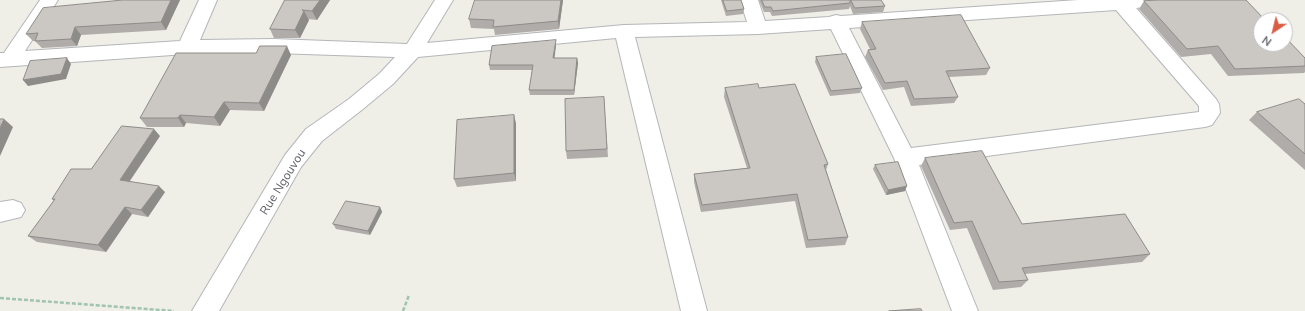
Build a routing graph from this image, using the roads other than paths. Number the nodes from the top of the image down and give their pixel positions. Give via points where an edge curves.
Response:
1 (49, 0) edge
2 (208, 0) edge
3 (444, 0) edge
4 (750, 0) edge
5 (1167, 0) edge
6 (1119, 1) edge
7 (937, 8) edge
8 (836, 21) junction
9 (758, 28) junction
10 (624, 31) junction
11 (187, 47) junction
12 (412, 51) junction
13 (5, 59) edge
14 (905, 158) junction
15 (205, 311) edge
16 (694, 311) edge
17 (965, 311) edge

1 - 13 street
2 - 11 street
3 - 12 street, Rue Ngouvou
4 - 9 street
5 - 6 street
6 - 7 street
6 - 14 street via 1209,104 1210,113 1205,119
7 - 8 street
8 - 9 street
8 - 14 street
9 - 10 street
10 - 12 street
10 - 16 street
11 - 12 street via 274,46
11 - 13 street
12 - 15 street, Rue Ngouvou via 380,84 314,136 297,156
14 - 17 street

